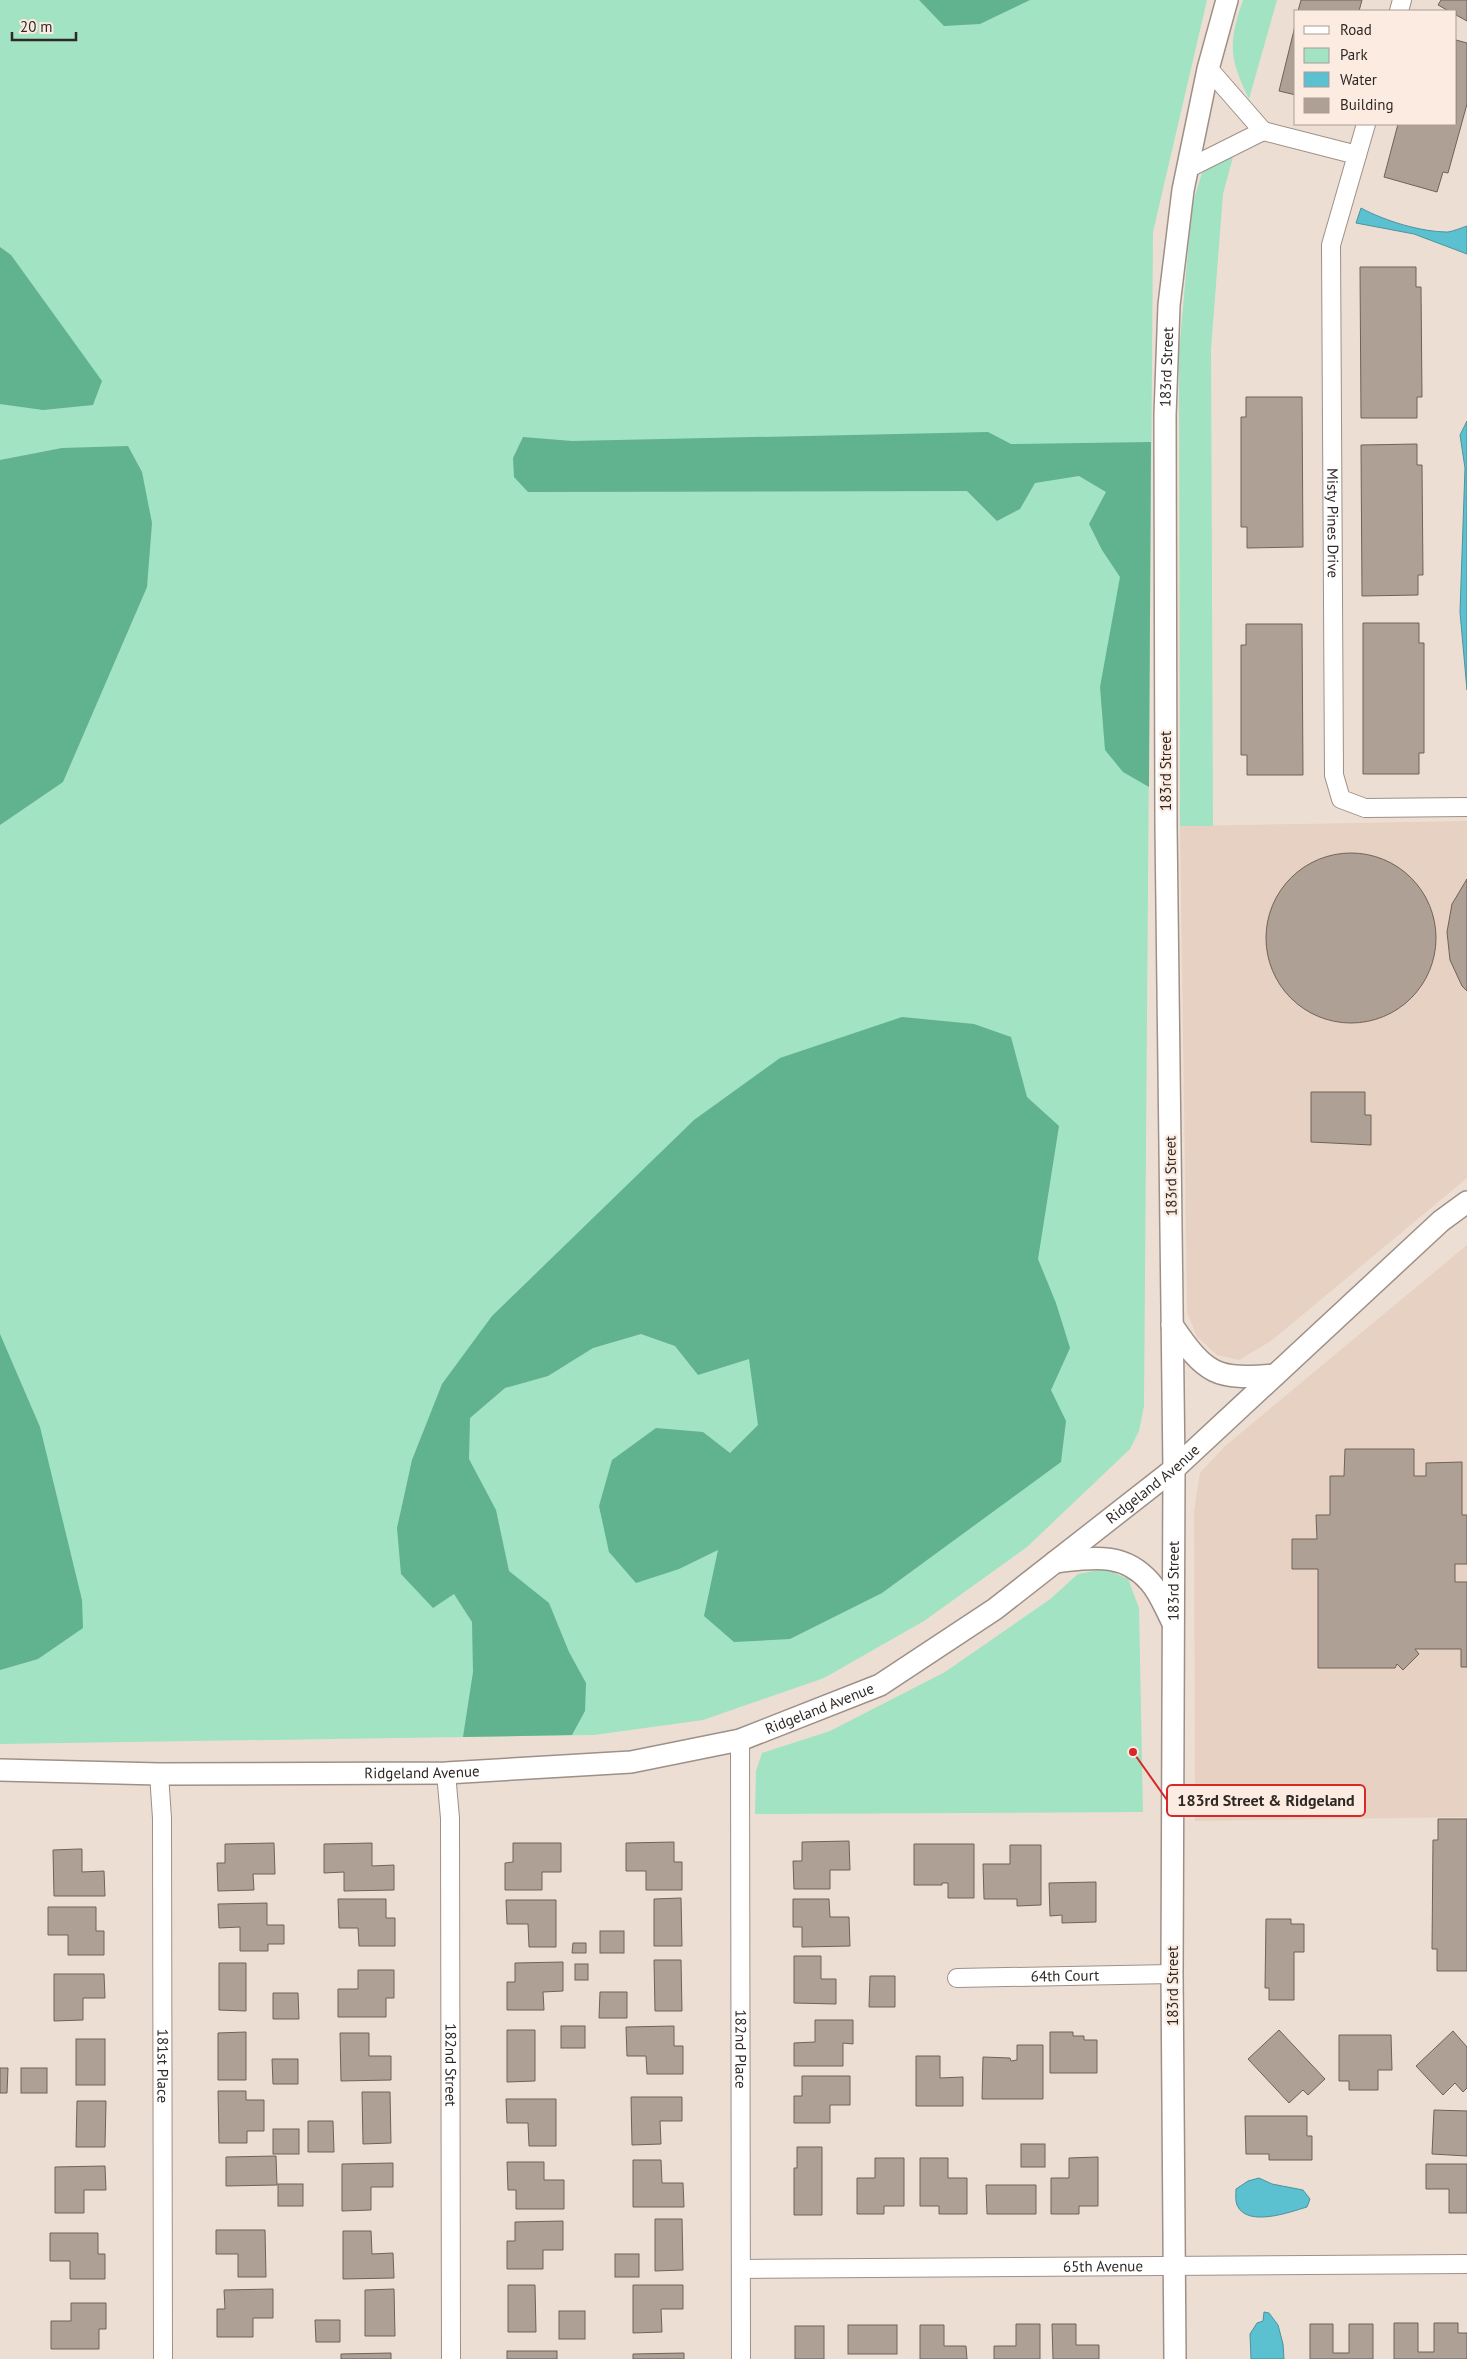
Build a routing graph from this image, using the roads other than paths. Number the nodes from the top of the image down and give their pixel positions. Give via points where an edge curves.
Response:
1 (1227, 0) edge
2 (1208, 68) junction
3 (1366, 125) edge
4 (1263, 131) junction
5 (1357, 154) junction
6 (1187, 169) junction
7 (1467, 807) edge
8 (1467, 1202) edge
9 (1172, 1325) junction
10 (1275, 1375) junction
11 (1174, 1469) junction
12 (1055, 1562) junction
13 (1174, 1624) junction
14 (740, 1740) junction
15 (0, 1770) edge
16 (446, 1773) junction
17 (159, 1774) junction
18 (1172, 1974) junction
19 (957, 1978) dead end
20 (1467, 2264) edge
21 (1174, 2265) junction
22 (741, 2269) junction
23 (163, 2359) edge
24 (451, 2359) edge
25 (741, 2359) edge
26 (1175, 2359) edge

1 - 2 street, 183rd Street
2 - 4 street
2 - 6 street, 183rd Street
3 - 5 street, Misty Pines Drive
4 - 5 street
4 - 6 street
5 - 7 street, Misty Pines Drive via 1331,245 1334,775 1341,799 1365,808
6 - 9 street, 183rd Street via 1169,304 1165,414
8 - 10 street, Ridgeland Avenue via 1440,1222
9 - 10 street via 1190,1351 1217,1373 1240,1378
9 - 11 street, 183rd Street
10 - 11 street, Ridgeland Avenue
11 - 12 street, Ridgeland Avenue
11 - 13 street, 183rd Street
12 - 13 street via 1101,1557 1134,1567 1151,1583
12 - 14 street, Ridgeland Avenue via 995,1609 880,1685
13 - 18 street, 183rd Street
14 - 16 street, Ridgeland Avenue via 631,1762
14 - 22 street, 182nd Place
15 - 17 street, Ridgeland Avenue
16 - 17 street, Ridgeland Avenue
16 - 24 street, 182nd Street via 450,1818
17 - 23 street, 181st Place via 162,1818
18 - 19 street, 64th Court
18 - 21 street, 183rd Street
20 - 21 street, 65th Avenue
21 - 22 street, 65th Avenue
21 - 26 street, 183rd Street
22 - 25 street, 182nd Place

